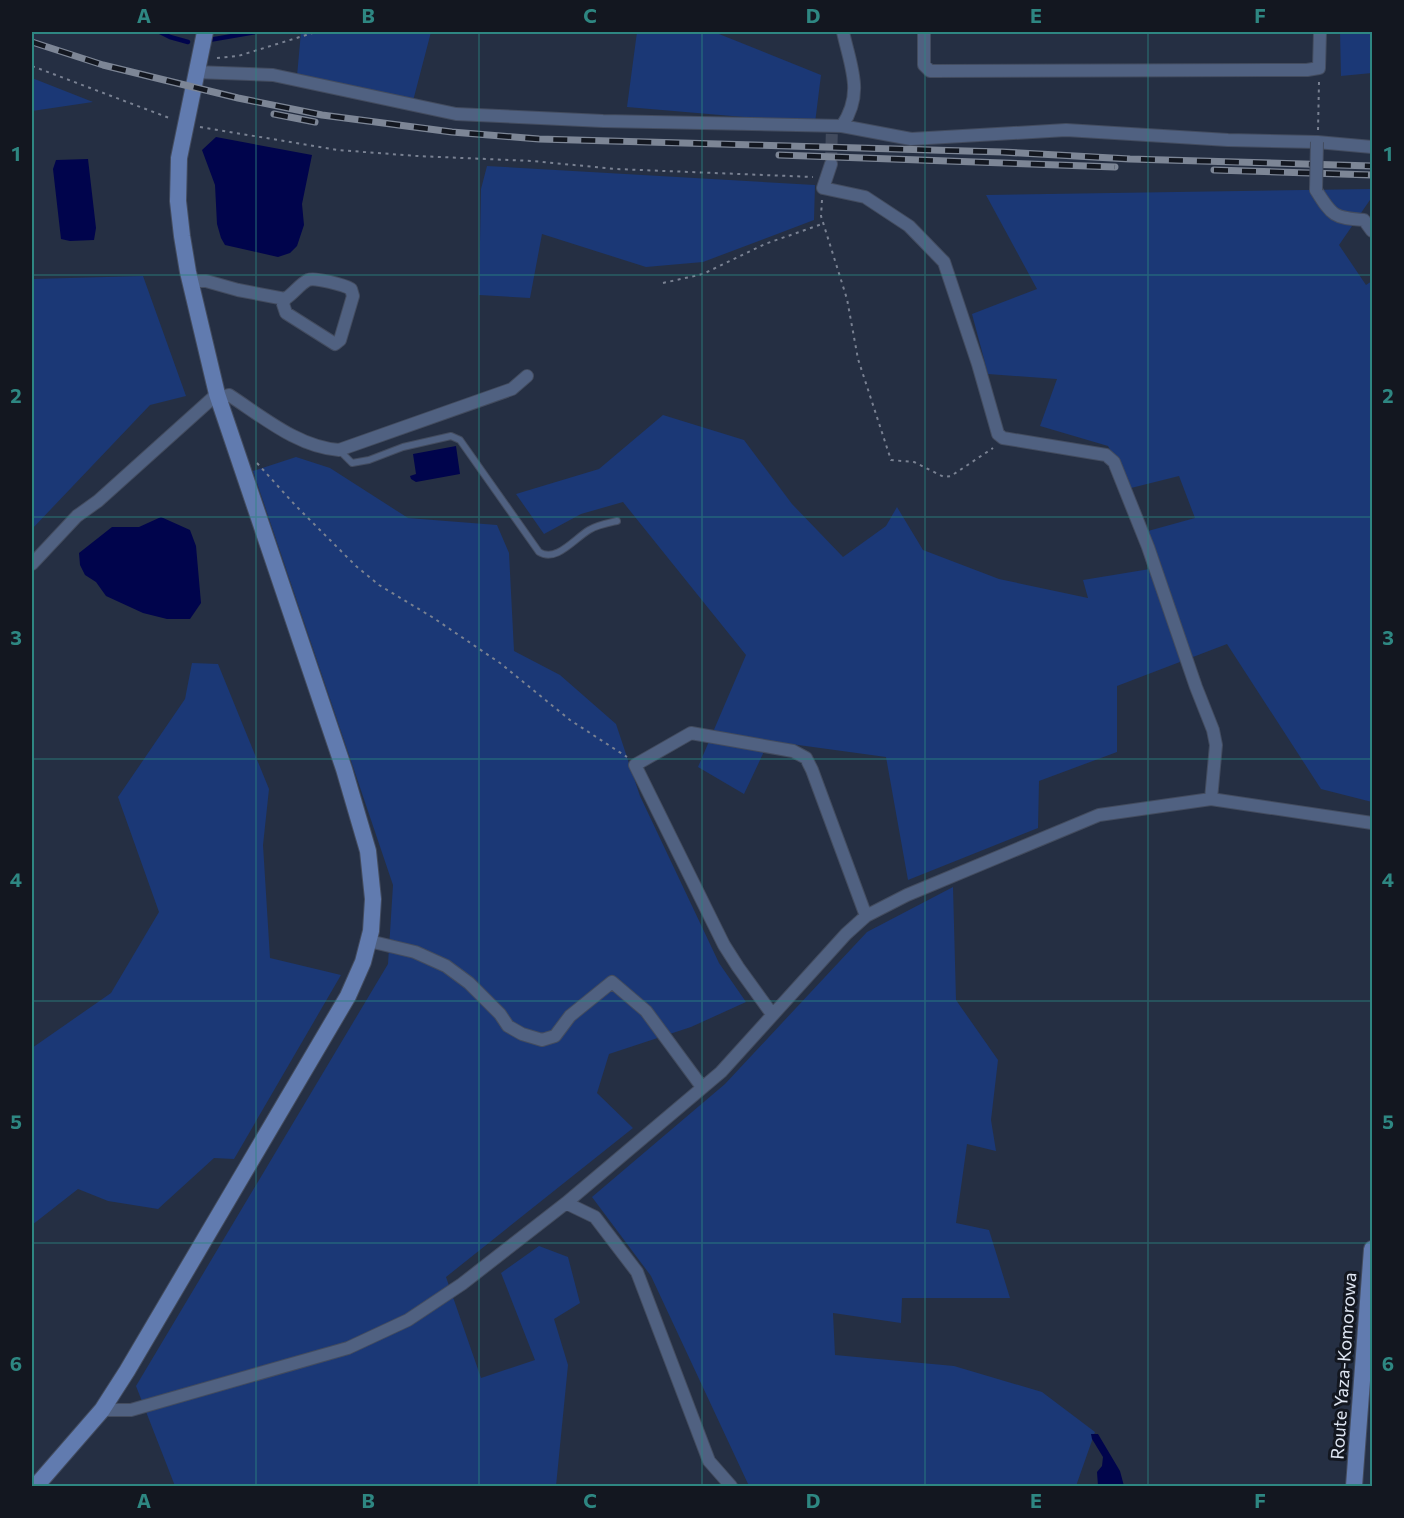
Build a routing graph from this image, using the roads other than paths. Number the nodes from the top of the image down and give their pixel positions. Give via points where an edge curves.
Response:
1 (205, 32) edge
2 (843, 32) edge
3 (924, 32) edge
4 (1320, 32) edge
5 (197, 64) junction
6 (842, 126) junction
7 (1317, 142) junction
8 (1372, 147) edge
9 (831, 164) tunnel mouth
10 (1372, 231) edge
11 (191, 281) junction
12 (285, 299) junction
13 (527, 376) dead end
14 (218, 396) junction
15 (339, 450) junction
16 (617, 521) dead end
17 (32, 564) edge
18 (1211, 799) junction
19 (1372, 823) edge
20 (866, 916) junction
21 (369, 941) junction
22 (772, 1014) junction
23 (702, 1087) junction
24 (566, 1203) junction
25 (1372, 1249) edge
26 (102, 1410) junction
27 (36, 1486) edge
28 (731, 1486) edge
29 (1354, 1486) edge

1 - 5 street
2 - 6 street via 855,98
3 - 4 street via 924,65 930,71 1319,68
5 - 6 street via 273,75 456,114
5 - 11 street via 179,158 178,201
6 - 7 street via 911,139 1066,130
7 - 8 street
7 - 10 street, bridge via 1316,190 1328,209 1340,218 1364,220
9 - 18 street via 824,183 866,197 909,226 944,262 998,434 1106,455 1114,462 1213,730 1216,744
11 - 12 street
11 - 14 street
12 - 12 street via 312,279 351,289 353,296 340,340 335,344 286,313
13 - 15 street via 512,389
14 - 15 street via 229,395 302,441 321,449
14 - 17 street via 76,516
14 - 21 street via 368,851 374,899
15 - 16 lane via 352,463 451,436 460,440 538,552 545,556 554,555 590,529
18 - 19 street
18 - 20 street via 1099,815
20 - 22 street
20 - 22 street via 806,758 793,751 691,733 635,765 724,945
21 - 23 street via 422,954 446,966 469,983 508,1026 542,1040 555,1036 570,1016 612,982 650,1017
21 - 26 street via 348,996
22 - 23 street via 721,1072
23 - 24 street
24 - 26 street via 462,1284 408,1320 348,1348 132,1410
24 - 28 street via 595,1217 637,1272 709,1461
25 - 29 street, Route Yaza-Komorowa
26 - 27 street

